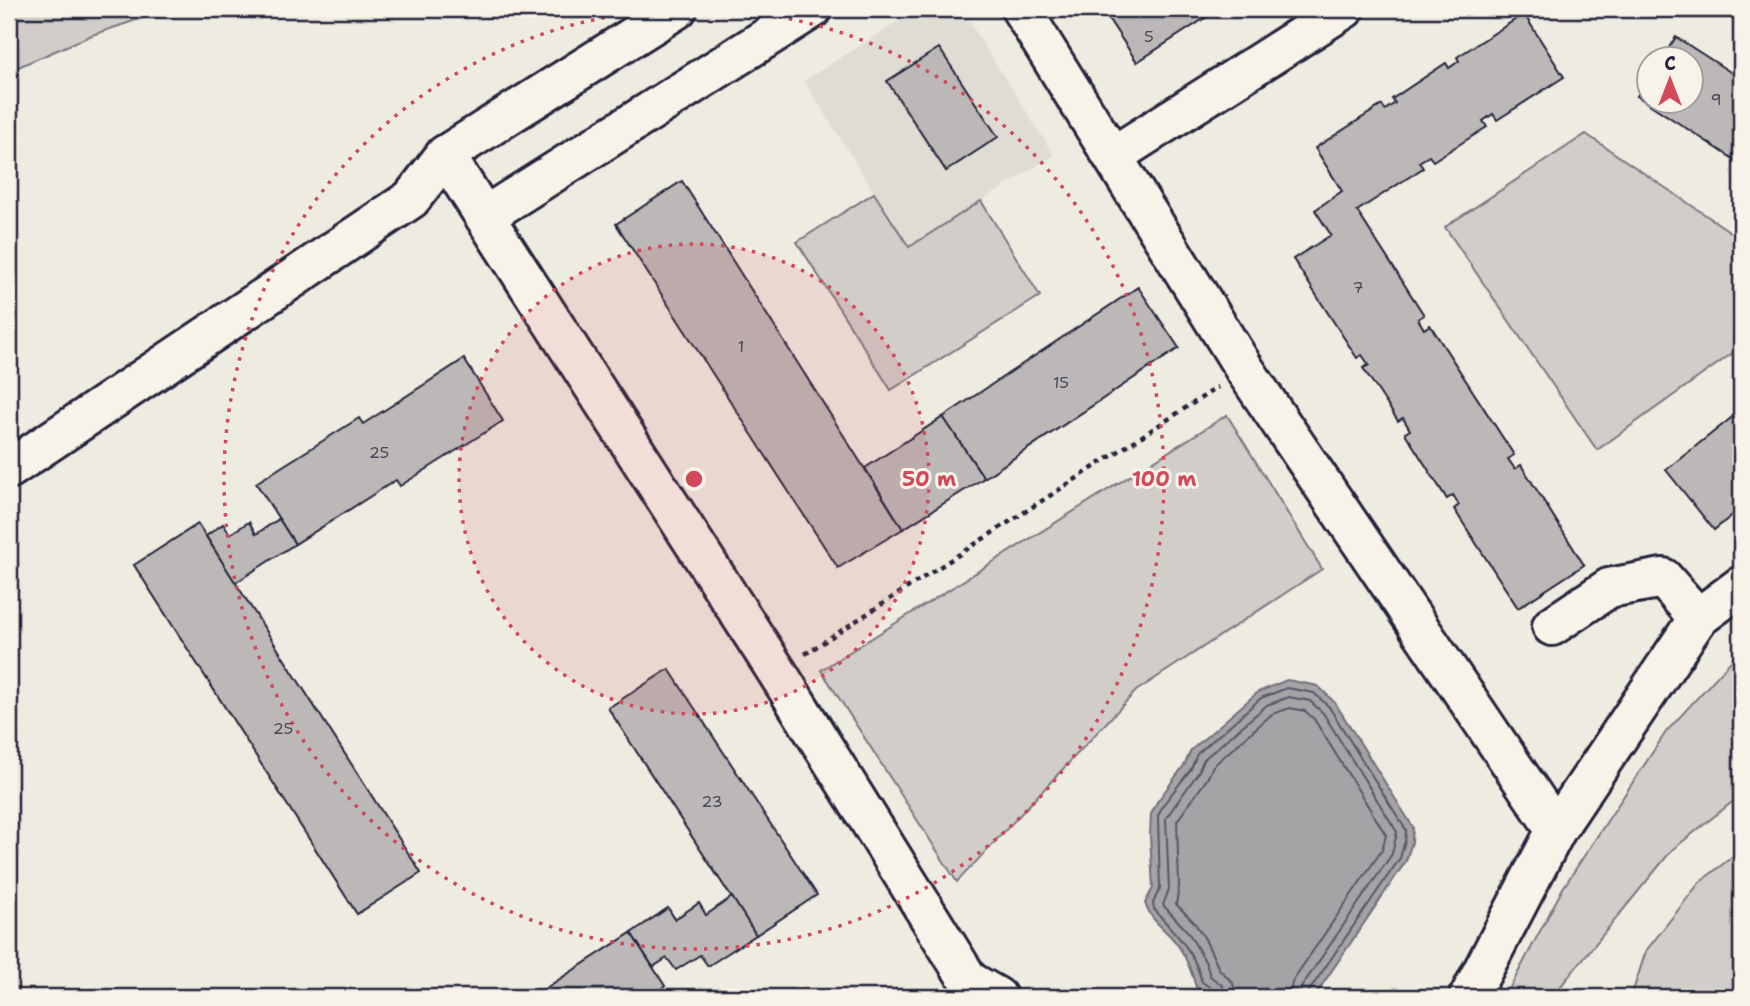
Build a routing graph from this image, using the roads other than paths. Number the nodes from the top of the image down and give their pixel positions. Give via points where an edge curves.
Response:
1 (677, 9) edge
2 (812, 9) edge
3 (1021, 9) edge
4 (1345, 9) edge
5 (445, 155) junction
6 (1113, 156) junction
7 (485, 216) junction
8 (9, 469) edge
9 (1741, 586) edge
10 (1698, 618) junction
11 (1552, 626) dead end
12 (1556, 830) junction
13 (997, 997) edge
14 (1469, 997) edge

1 - 5 street
2 - 7 street
3 - 6 street
4 - 6 street
5 - 7 street
5 - 8 street via 411,199
6 - 12 street via 1245,370
7 - 13 street via 969,981
9 - 10 street
10 - 11 street via 1663,578 1609,588
10 - 12 street
12 - 14 street

